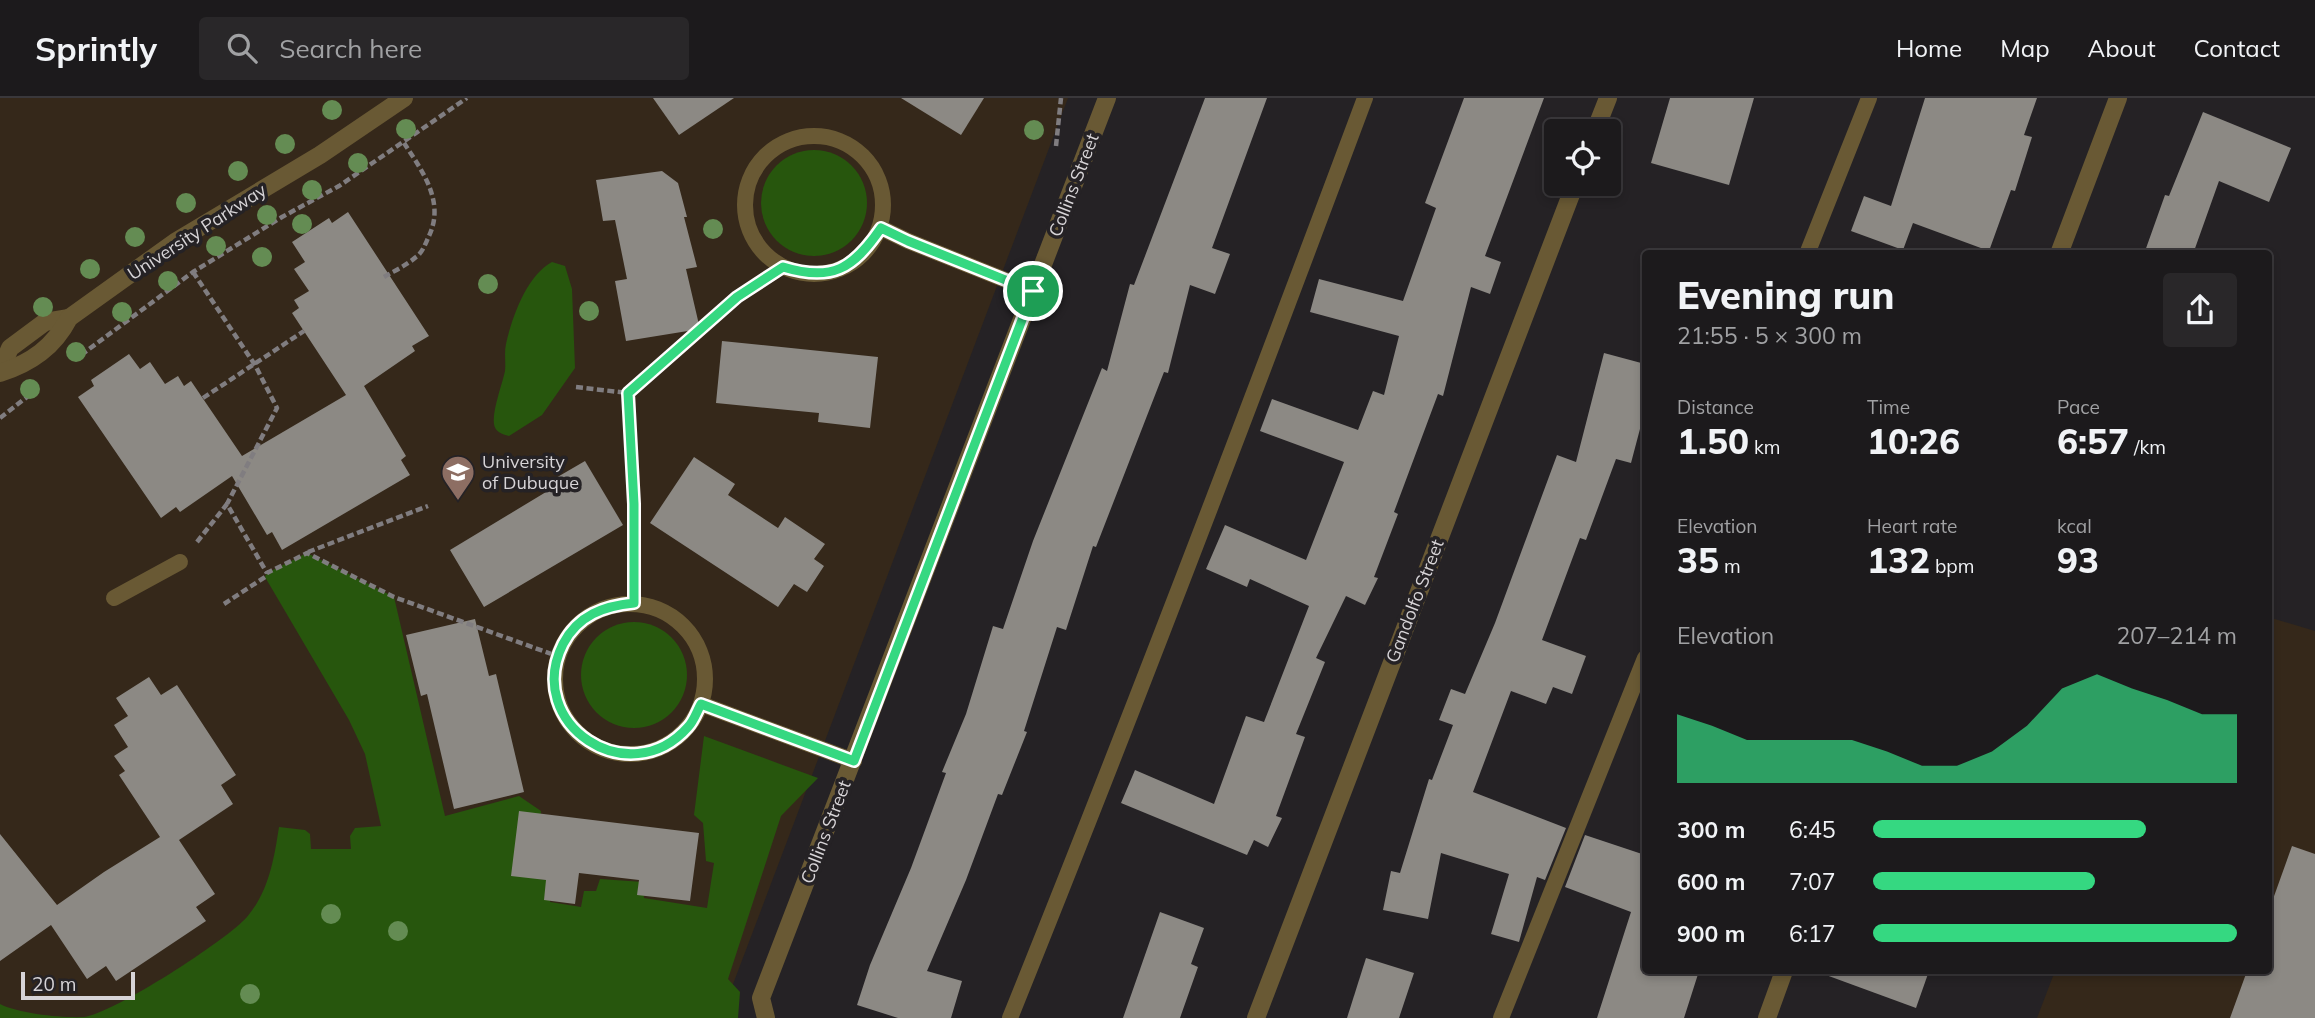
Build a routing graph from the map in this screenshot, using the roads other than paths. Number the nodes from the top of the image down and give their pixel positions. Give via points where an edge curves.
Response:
1 (404, 98) edge
2 (1107, 98) edge
3 (1364, 98) edge
4 (1608, 98) edge
5 (1869, 98) edge
6 (2118, 98) edge
7 (1600, 119) edge
8 (1570, 196) edge
9 (881, 228) junction
10 (1809, 250) edge
11 (2061, 250) edge
12 (1033, 291) junction
13 (0, 372) edge
14 (180, 562) road end
15 (114, 598) dead end
16 (1642, 666) edge
17 (701, 704) junction
18 (854, 761) junction
19 (1783, 974) edge
20 (766, 1018) edge
21 (1010, 1018) edge
22 (1256, 1018) edge
23 (1501, 1018) edge
24 (1766, 1018) edge

1 - 13 street, University Parkway via 320,155 175,242 69,318 60,336 25,365
2 - 12 street, Collins Street
3 - 21 lane via 1140,693
4 - 7 street
5 - 10 lane
6 - 11 street
8 - 22 street, Gandolfo Street
9 - 9 lane via 882,190 874,169 838,140 816,136 793,139 772,150 747,188 745,211 751,234 764,253 783,267 803,273 825,273 846,266 864,253
9 - 12 lane
12 - 18 street, Collins Street
14 - 15 lane
16 - 23 lane
17 - 17 lane via 689,726 669,744 644,753 618,754 593,746 573,729 559,707 554,682 557,656 568,634 586,616 609,606 634,603 656,608 677,620 703,657 706,681
17 - 18 lane
18 - 20 street, Collins Street via 761,998
19 - 24 street

